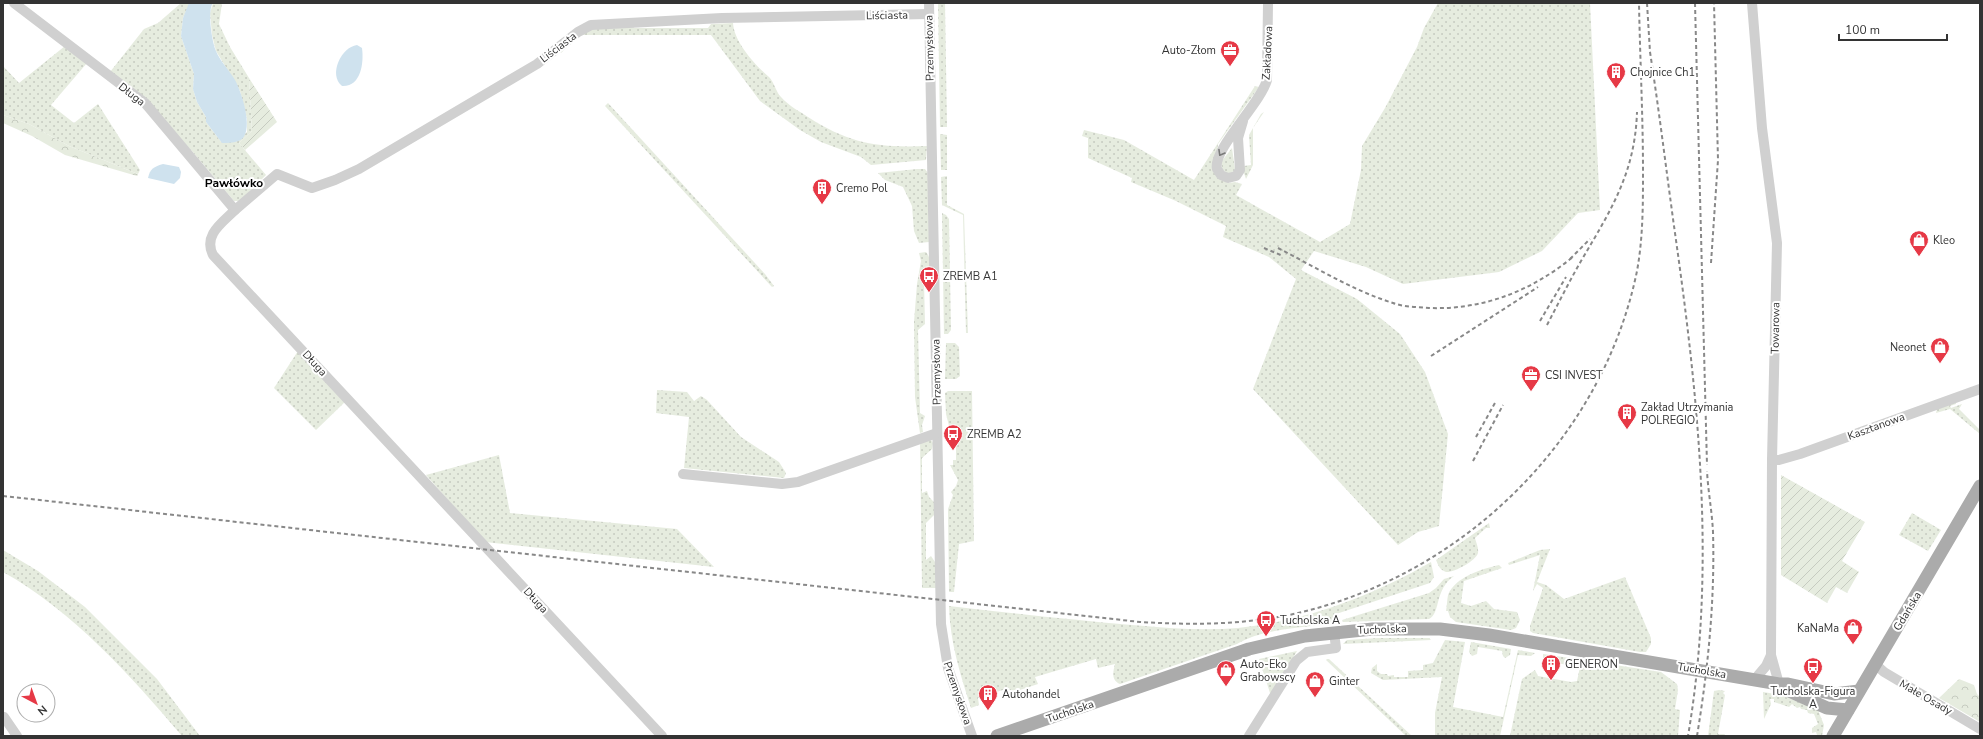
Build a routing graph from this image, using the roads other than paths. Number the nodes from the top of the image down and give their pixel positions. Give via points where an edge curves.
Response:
1 (14, 3) edge
2 (929, 3) edge
3 (1268, 3) edge
4 (1752, 3) edge
5 (929, 14) junction
6 (1243, 121) junction
7 (235, 210) junction
8 (1980, 389) edge
9 (937, 433) junction
10 (1772, 460) junction
11 (683, 474) dead end
12 (1980, 486) edge
13 (1334, 632) junction
14 (1771, 655) junction
15 (1875, 664) junction
16 (1755, 680) junction
17 (1779, 684) junction
18 (1859, 691) junction
19 (1834, 694) junction
20 (1827, 708) junction
21 (1848, 710) junction
22 (4, 717) dead end
23 (1977, 731) edge
24 (1835, 733) edge
25 (17, 736) edge
26 (662, 736) edge
27 (972, 736) edge
28 (997, 736) edge
29 (1249, 736) edge

1 - 7 street, Długa via 145,103
2 - 5 street, Przemysłowa
3 - 6 street, Zakładowa via 1267,80
4 - 10 street, Towarowa via 1762,128 1777,243
5 - 7 street, Liściasta via 722,18 591,25 537,64 346,175 312,188 277,174
5 - 9 street, Przemysłowa
6 -> 6 street via 1216,163 1218,171 1226,178 1234,177 1240,170 1238,140
7 - 26 street, Długa via 210,238 213,255
8 - 10 street, Kasztanowa via 1800,454
9 - 11 street via 798,482 782,484
9 - 27 street, Przemysłowa via 942,638 949,672
10 - 14 street, Towarowa
12 - 15 main road, Gdańska
13 - 16 main road, Tucholska via 1399,628 1455,630
13 - 28 main road, Tucholska via 1248,649
13 - 29 street via 1336,648 1307,652 1296,661
14 - 16 street, Towarowa
14 - 17 street, Towarowa
15 - 18 main road, Gdańska
15 - 23 street, Małe Osady
16 - 17 main road, Tucholska
17 - 19 main road, Tucholska
17 - 20 main road, Tucholska
18 - 19 main road, Tucholska
18 - 21 main road, Gdańska
19 - 21 main road
20 - 21 main road, Tucholska
20 - 24 main road
21 - 24 main road, Gdańska
22 - 25 street

